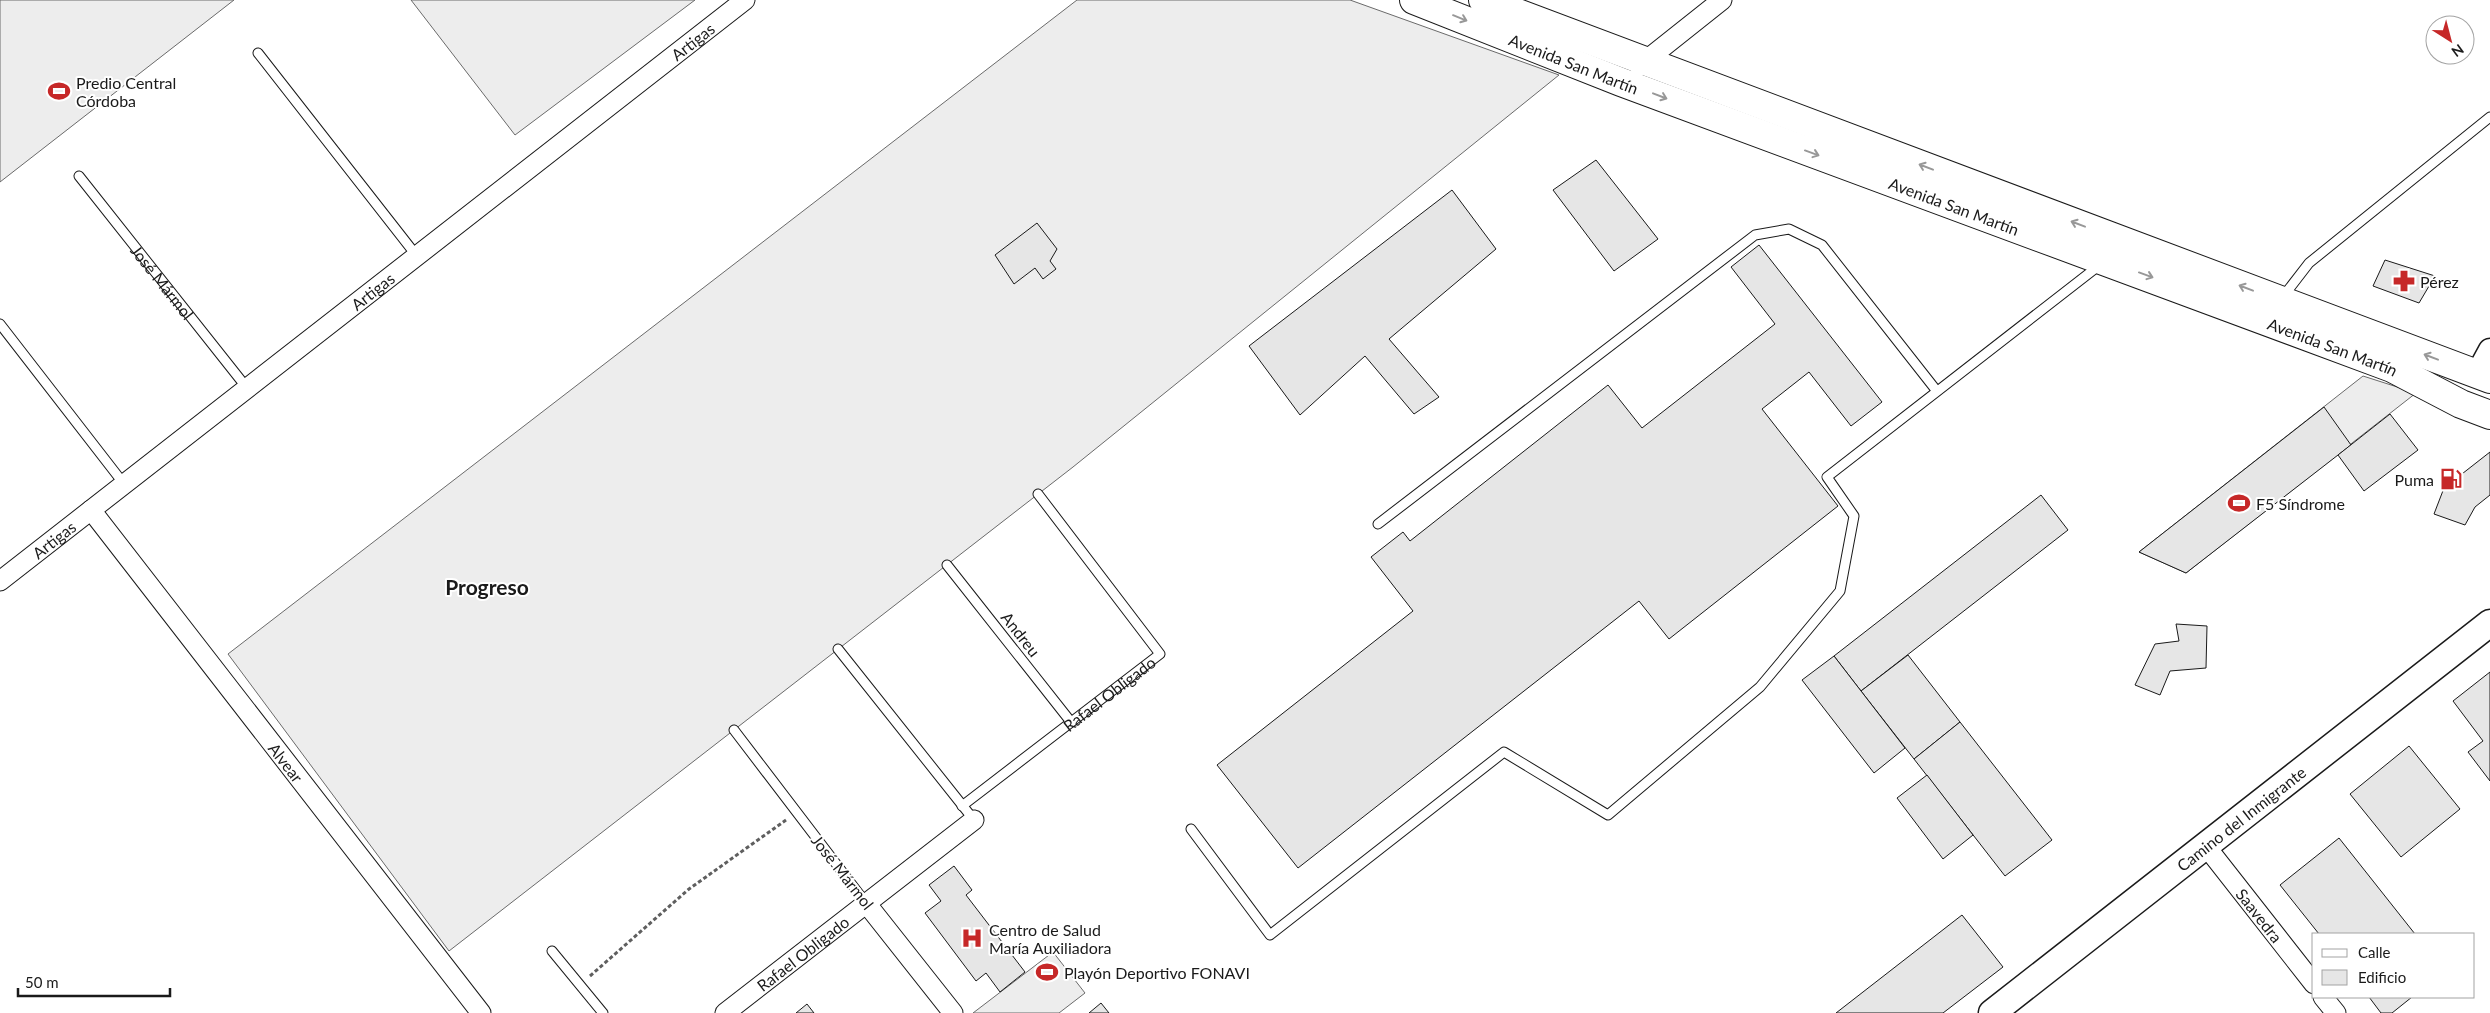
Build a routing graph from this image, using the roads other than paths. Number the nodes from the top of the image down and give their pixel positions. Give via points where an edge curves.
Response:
1 (745, 0) edge
2 (1414, 0) edge
3 (1482, 0) edge
4 (1722, 0) edge
5 (258, 53) dead end
6 (1633, 72) junction
7 (2490, 117) edge
8 (79, 176) dead end
9 (2110, 251) junction
10 (416, 255) junction
11 (2281, 301) junction
12 (0, 324) edge
13 (2490, 350) edge
14 (2483, 377) edge
15 (247, 388) junction
16 (1936, 390) junction
17 (2461, 404) junction
18 (2490, 415) edge
19 (124, 484) junction
20 (1038, 494) dead end
21 (91, 510) junction
22 (1378, 524) dead end
23 (947, 565) dead end
24 (0, 581) edge
25 (2490, 623) edge
26 (838, 649) dead end
27 (1071, 722) junction
28 (734, 730) dead end
29 (968, 813) junction
30 (1191, 829) dead end
31 (2205, 845) junction
32 (866, 903) junction
33 (552, 951) dead end
34 (2312, 981) edge
35 (2324, 998) edge
36 (481, 1013) edge
37 (602, 1013) edge
38 (725, 1013) edge
39 (953, 1013) edge
40 (1992, 1013) edge
41 (2336, 1013) edge

1 - 10 street, Artigas
2 -> 6 main road, Avenida San Martín
3 - 6 main road, Avenida San Martín
4 - 6 street
5 - 10 lane
6 - 9 main road, Avenida San Martín
7 - 11 lane via 2309,263
8 - 15 lane, José Mármol
11 -> 9 main road, Avenida San Martín
9 - 16 lane
9 -> 17 main road, Avenida San Martín via 2392,368
10 - 15 street, Artigas
14 -> 11 main road, Avenida San Martín
12 - 19 lane
13 - 14 street
14 - 17 street
15 - 19 street, Artigas
16 - 22 lane via 1822,245 1790,229 1755,235
16 - 30 lane via 1827,477 1854,516 1840,590 1760,687 1608,815 1504,752 1270,935
17 - 18 main road, Avenida San Martín
19 - 21 street, Artigas
20 - 27 lane, Rafael Obligado via 1160,654
21 - 24 street, Artigas
21 - 36 street, Alvear
23 - 27 lane, Andreu
25 - 31 main road, Camino del Inmigrante
26 - 29 lane
27 - 29 lane, Rafael Obligado
28 - 32 lane, José Mármol
29 - 32 street, Rafael Obligado
31 - 34 street, Saavedra
31 - 40 main road, Camino del Inmigrante
32 - 38 street, Rafael Obligado
32 - 39 street, José Mármol
33 - 37 lane
35 - 41 street

